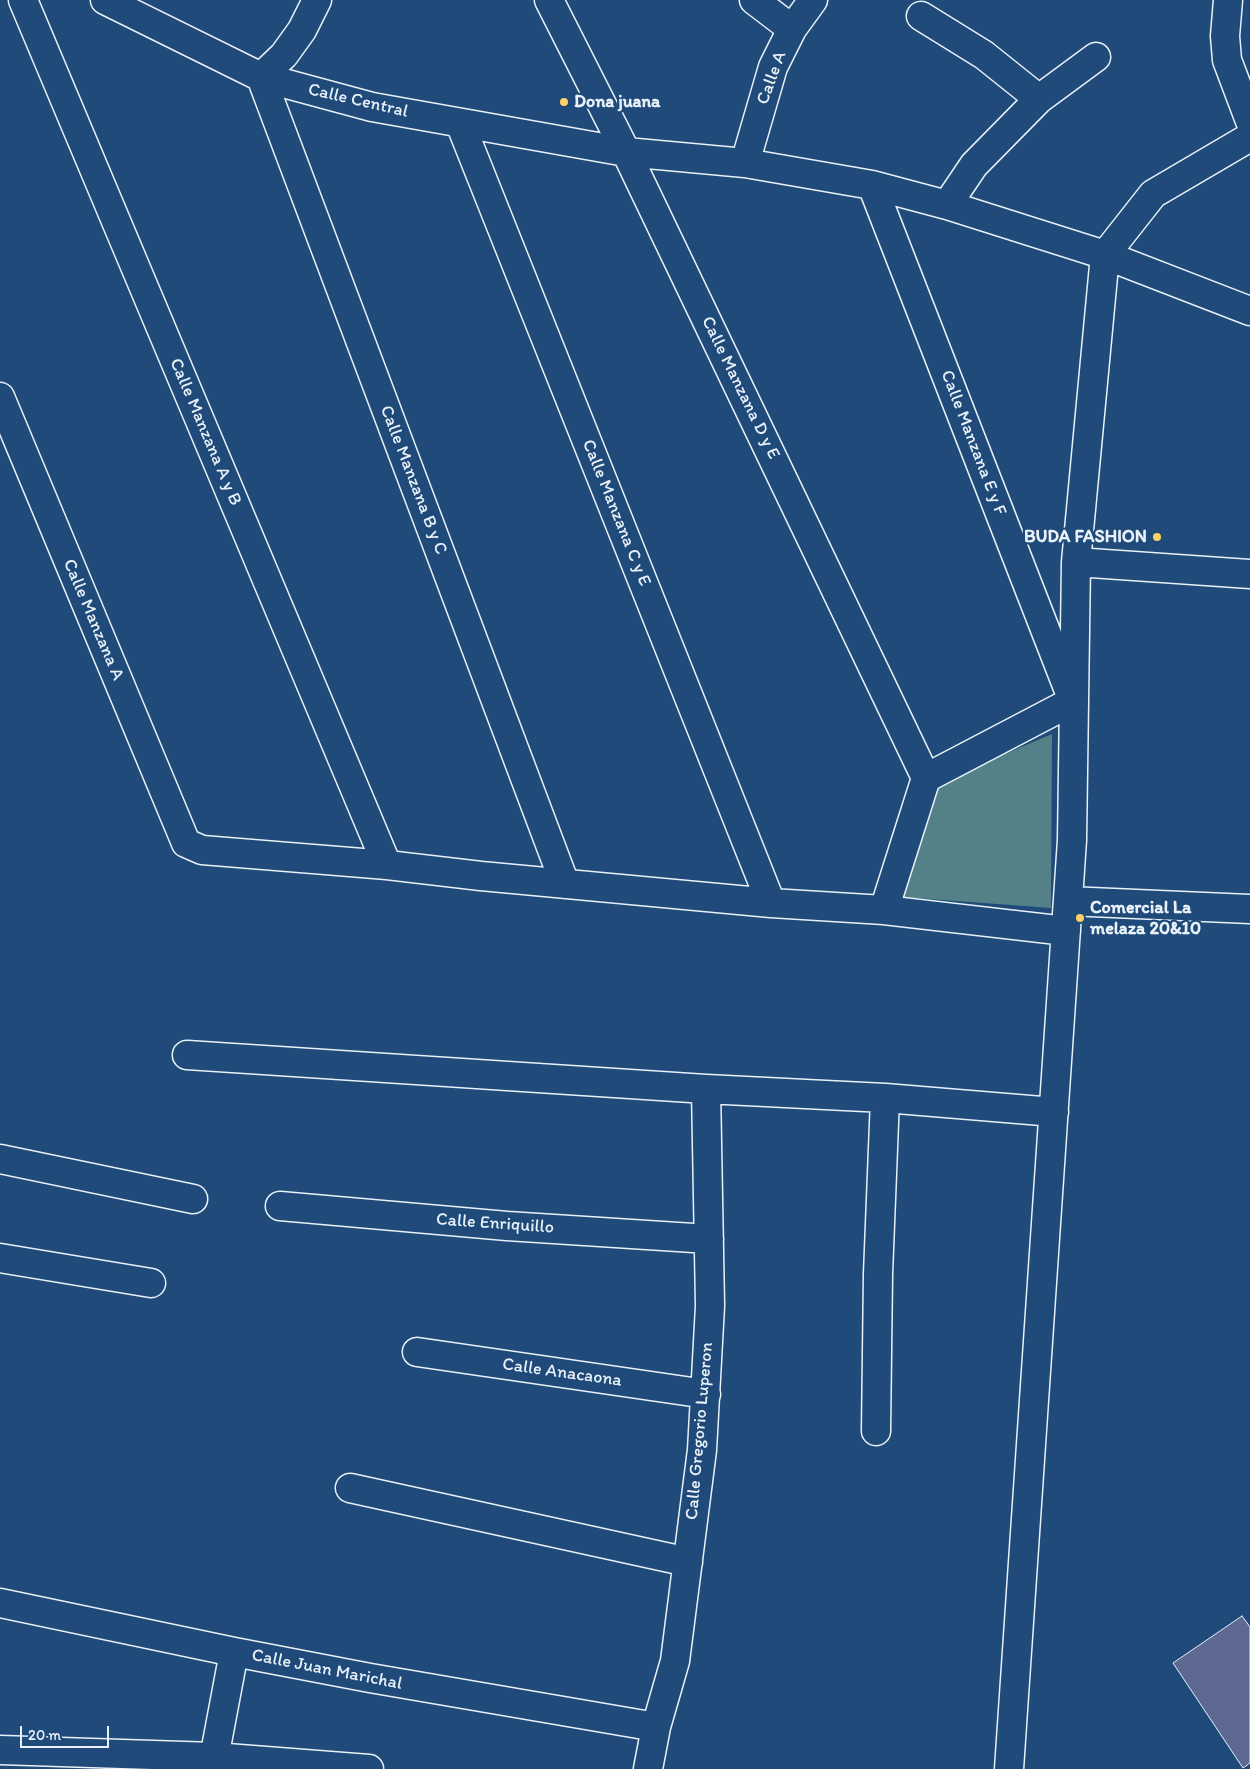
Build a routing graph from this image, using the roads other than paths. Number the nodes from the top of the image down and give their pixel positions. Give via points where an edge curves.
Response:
1 (23, 0) edge
2 (317, 0) edge
3 (549, 0) edge
4 (754, 0) edge
5 (813, 0) edge
6 (1228, 0) edge
7 (112, 2) edge
8 (921, 16) dead end
9 (792, 29) junction
10 (1096, 57) dead end
11 (260, 76) junction
12 (1039, 99) junction
13 (1250, 121) edge
14 (460, 123) junction
15 (1250, 137) edge
16 (626, 152) junction
17 (745, 163) junction
18 (872, 185) junction
19 (947, 205) junction
20 (1105, 255) junction
21 (1250, 312) edge
22 (0, 397) edge
23 (1076, 562) junction
24 (1250, 574) edge
25 (1074, 701) junction
26 (926, 778) junction
27 (387, 865) junction
28 (565, 884) junction
29 (1068, 901) junction
30 (772, 903) junction
31 (1250, 909) edge
32 (884, 910) junction
33 (1066, 931) junction
34 (187, 1055) dead end
35 (706, 1089) junction
36 (885, 1098) junction
37 (1054, 1112) junction
38 (0, 1159) edge
39 (193, 1200) dead end
40 (280, 1206) dead end
41 (709, 1239) junction
42 (0, 1258) edge
43 (151, 1283) dead end
44 (417, 1352) dead end
45 (706, 1394) junction
46 (876, 1432) dead end
47 (350, 1488) dead end
48 (688, 1562) junction
49 (0, 1603) edge
50 (234, 1652) junction
51 (656, 1727) junction
52 (0, 1750) edge
53 (213, 1763) edge
54 (369, 1769) edge
55 (648, 1769) edge
56 (1009, 1769) edge

1 - 27 street, Calle Manzana A y B
2 - 11 street via 302,30 284,55
3 - 16 street, Calle Manzana D y E
4 - 9 street
5 - 9 street, Calle A
6 - 13 street via 1227,60
7 - 11 street, Calle Central
8 - 12 street via 984,55
9 - 17 street, Calle A via 773,67
10 - 12 street
11 - 14 street, Calle Central via 372,107
11 - 28 street, Calle Manzana B y C
12 - 19 street via 974,166
14 - 16 street, Calle Central
14 - 30 street, Calle Manzana C y E
15 - 20 street via 1154,194
16 - 17 street, Calle Central
16 - 26 street, Calle Manzana D y E
17 - 18 street, Calle Central
18 - 19 street, Calle Central
18 - 25 street, Calle Manzana E y F
19 - 20 street, Calle Central
20 - 21 street, Calle Central
20 - 23 street
22 - 27 street, Calle Manzana A via 186,843 202,850
23 - 24 street
23 - 25 street
25 - 26 street
25 - 29 street
26 - 32 street
27 - 28 street
28 - 30 street
29 - 31 street
29 - 33 street
30 - 32 street
32 - 33 street
33 - 37 street
34 - 35 street
35 - 36 street
35 - 41 street, Calle Gregorio Luperon
36 - 37 street
36 - 46 street
37 - 56 street
38 - 39 street
40 - 41 street, Calle Enriquillo via 507,1226
41 - 45 street, Calle Gregorio Luperon
42 - 43 street
44 - 45 street, Calle Anacaona
45 - 48 street, Calle Gregorio Luperon
47 - 48 street
48 - 51 street, Calle Gregorio Luperon via 675,1661
49 - 50 street, Calle Juan Marichal
50 - 51 street, Calle Juan Marichal
50 - 53 street
51 - 55 street, Calle Gregorio Luperon
52 - 53 street
53 - 54 street

